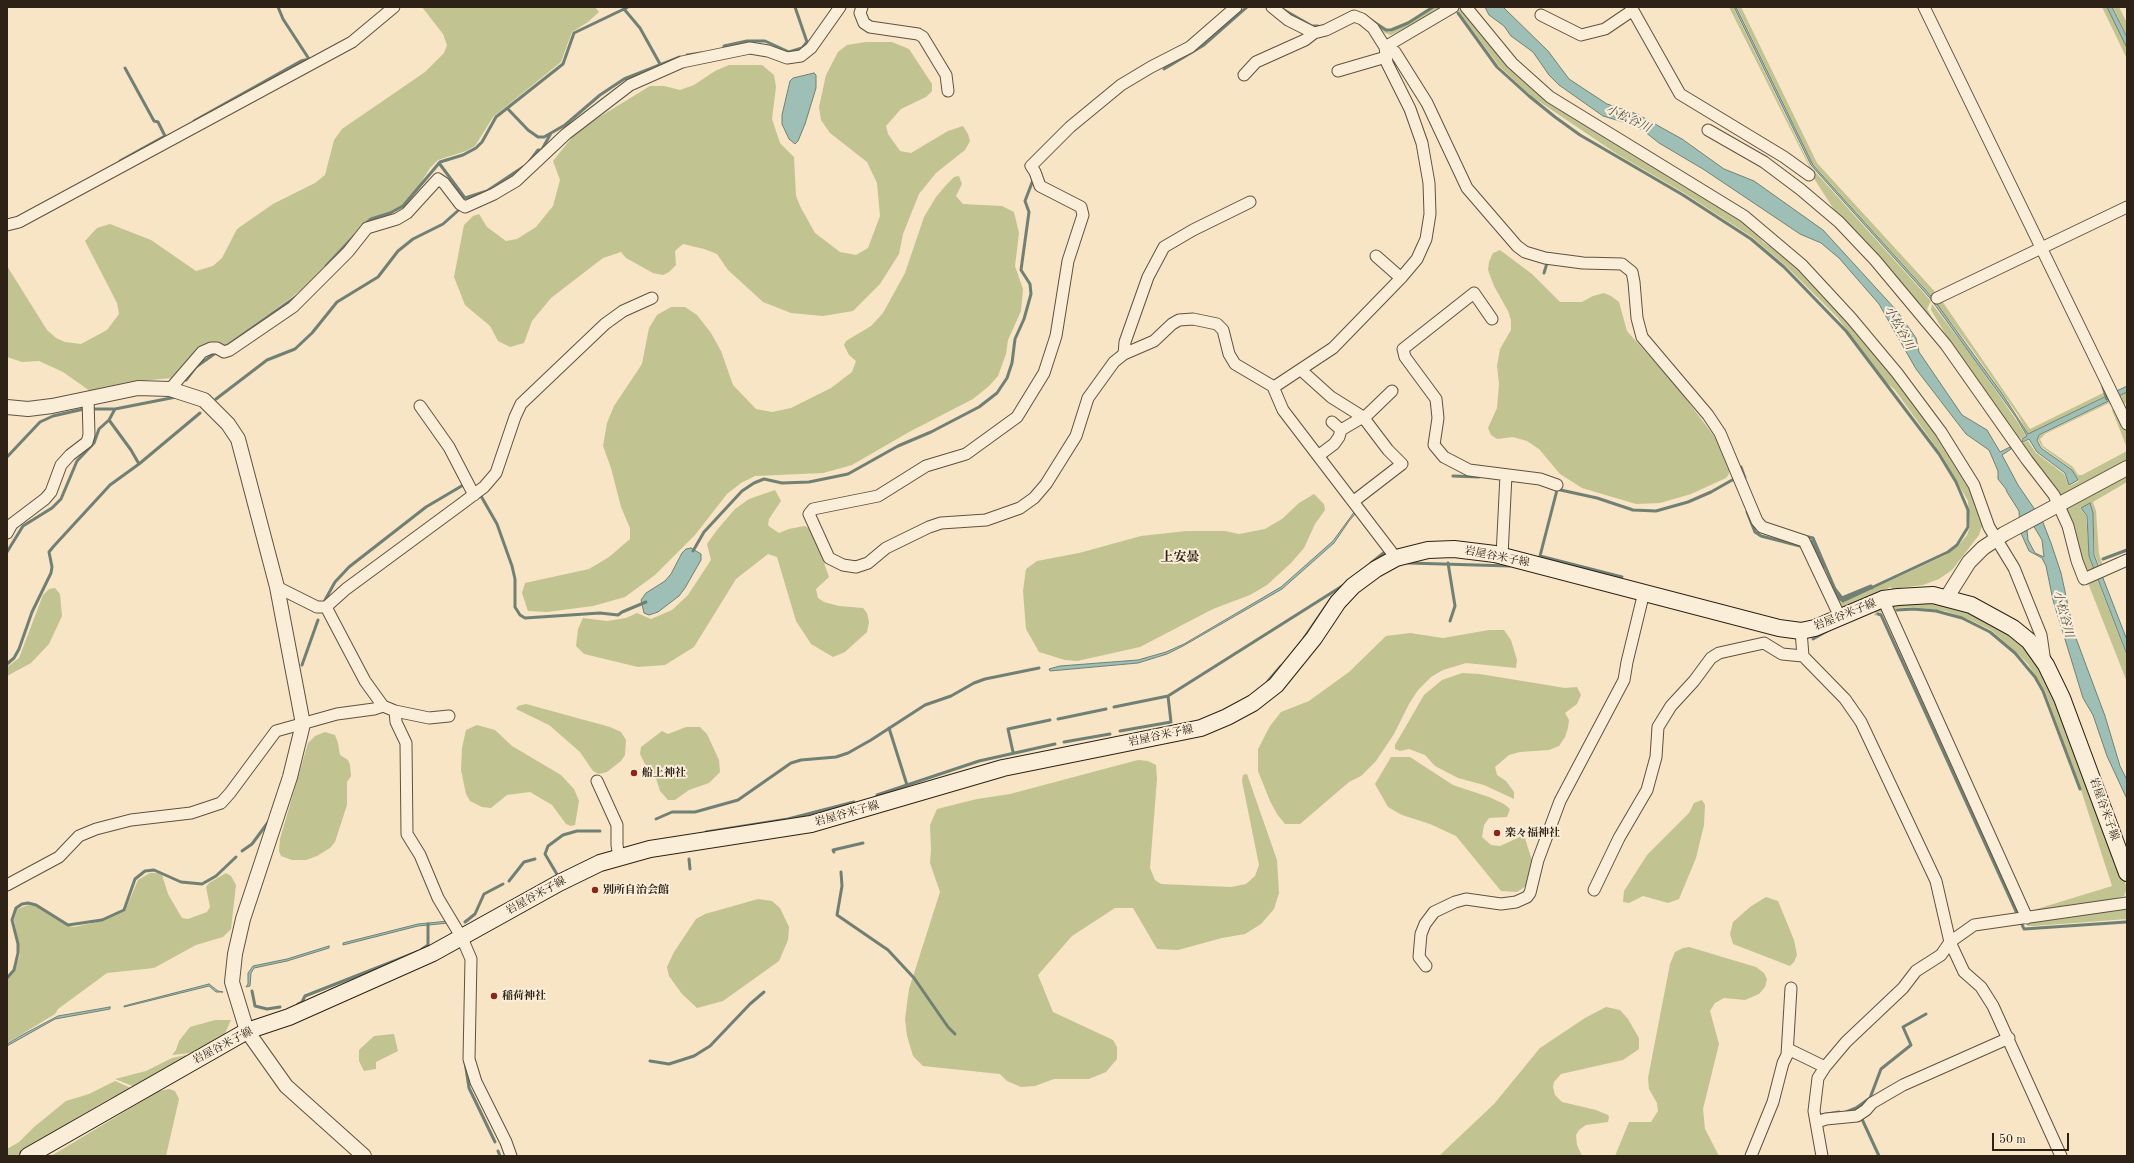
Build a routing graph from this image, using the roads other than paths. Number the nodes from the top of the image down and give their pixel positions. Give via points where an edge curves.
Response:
1 (394, 7) edge
2 (840, 7) edge
3 (862, 7) edge
4 (1236, 7) edge
5 (1272, 7) edge
6 (1454, 7) edge
7 (1466, 7) edge
8 (1924, 7) edge
9 (1632, 8) edge
10 (1541, 15) dead end
11 (1314, 33) junction
12 (1386, 52) junction
13 (1338, 71) dead end
14 (1244, 75) dead end
15 (948, 91) dead end
16 (1708, 130) dead end
17 (1809, 175) dead end
18 (1250, 202) dead end
19 (2127, 206) edge
20 (7, 225) edge
21 (2041, 247) junction
22 (1376, 256) dead end
23 (1401, 278) junction
24 (652, 298) dead end
25 (1937, 298) dead end
26 (1492, 319) dead end
27 (1124, 354) junction
28 (1300, 370) junction
29 (1274, 386) junction
30 (170, 389) junction
31 (1392, 391) dead end
32 (88, 398) junction
33 (420, 406) dead end
34 (7, 407) edge
35 (1363, 418) junction
36 (1332, 422) dead end
37 (2127, 424) edge
38 (1341, 430) junction
39 (1318, 456) junction
40 (2127, 468) edge
41 (1506, 475) junction
42 (1556, 485) dead end
43 (474, 495) junction
44 (1354, 501) junction
45 (2055, 507) junction
46 (7, 534) edge
47 (2001, 536) junction
48 (1502, 556) junction
49 (1396, 558) junction
50 (2127, 560) edge
51 (277, 587) junction
52 (1644, 592) junction
53 (1947, 597) junction
54 (1883, 600) junction
55 (326, 607) junction
56 (1840, 617) junction
57 (1801, 631) junction
58 (1803, 656) junction
59 (2046, 665) junction
60 (383, 706) junction
61 (395, 711) junction
62 (449, 716) dead end
63 (303, 724) junction
64 (596, 781) dead end
65 (619, 856) junction
66 (2127, 873) edge
67 (7, 885) edge
68 (1594, 890) dead end
69 (2127, 903) edge
70 (2025, 918) junction
71 (462, 938) junction
72 (1950, 942) junction
73 (1426, 966) dead end
74 (1791, 988) dead end
75 (247, 1031) junction
76 (2009, 1038) junction
77 (1788, 1049) junction
78 (1825, 1067) junction
79 (1817, 1122) junction
80 (357, 1153) edge
81 (28, 1156) edge
82 (511, 1156) edge
83 (1751, 1156) edge
84 (1822, 1156) edge
85 (2061, 1156) edge

1 - 20 street via 352,42 26,218
2 - 30 street via 811,48 801,56 786,58 750,48 682,62 630,85 566,134 516,181 465,207 438,179 407,213 398,219 367,228 348,252 293,307 230,350 224,352 211,348 202,352
3 - 15 street via 861,16 864,23 870,27 924,37 946,75
4 - 27 street via 1190,47 1121,85 1070,127 1031,166 1040,186 1083,210 1068,261 1056,336 1044,373 1017,418 966,454 926,466 878,496 810,510 809,514 829,558 856,567 868,563 886,548 929,527 941,523 986,520 1028,504 1042,490 1076,436 1084,406 1096,386 1114,362
5 - 11 street via 1288,20
6 - 12 street
7 - 47 street via 1512,63 1550,97 1744,216 1802,265 1897,373 1941,432 1974,485 1989,527
8 - 21 street
9 - 10 street via 1605,29 1581,35
9 - 17 street via 1680,94 1784,156
11 - 12 street via 1354,16 1373,28
11 - 14 street via 1305,40 1256,62
12 - 13 street
12 - 23 street via 1417,128 1426,164 1430,198 1430,214 1422,250
12 - 56 street via 1395,52 1427,103 1467,188 1517,246 1525,252 1545,258 1583,263 1622,264 1632,272 1637,318 1642,337 1708,415 1720,433 1757,521 1766,530 1804,542
16 - 45 street via 1764,162 1800,189 1839,222 1875,260 1946,345 2026,460 2054,495
18 - 27 street via 1164,247 1148,277 1125,342
19 - 21 street
21 - 25 street
21 - 37 street
22 - 23 street
23 - 28 street via 1333,348
24 - 43 street via 623,311 605,324 521,404 497,471
26 - 41 street via 1474,293 1402,350 1436,399 1438,418 1434,445 1438,452 1469,470
27 - 29 street via 1154,341 1175,321 1185,319 1213,322 1223,330 1229,354 1235,364
28 - 29 street
28 - 35 street via 1330,397
29 - 39 street via 1283,410
30 - 32 street via 138,388
30 - 51 street via 204,400 228,424 238,439
31 - 35 street
32 - 34 street via 28,409
32 - 46 street via 87,442 61,465 46,499 12,524
33 - 43 street via 449,447
35 - 38 street
35 - 44 street via 1402,464
36 - 38 street
38 - 39 street via 1334,444
39 - 44 street
40 - 45 street
41 - 42 street via 1540,479
41 - 48 street
43 - 55 street via 346,589
44 - 49 street
45 - 47 street
45 - 50 street via 2068,526 2076,561 2084,579
47 - 53 street via 1983,548 1970,562
47 - 59 street via 2041,635
48 - 49 main road, 岩屋谷米子線 via 1454,549 1428,550
48 - 52 main road, 岩屋谷米子線
49 - 65 main road, 岩屋谷米子線 via 1359,581 1338,602 1314,638 1276,685 1253,703 1201,728 1009,766 811,824
51 - 55 street via 317,607
51 - 63 street
52 - 57 main road, 岩屋谷米子線 via 1779,628
52 - 73 street via 1624,680 1560,801 1538,860 1530,893 1516,902 1501,904 1466,899 1434,912 1421,934 1419,957
53 - 54 main road, 岩屋谷米子線 via 1933,595
53 - 59 main road, 岩屋谷米子線 via 1972,605 2013,628 2028,641
54 - 56 main road, 岩屋谷米子線
54 - 70 street
55 - 60 street via 365,681
56 - 57 main road, 岩屋谷米子線
57 - 58 street
58 - 68 street via 1782,654 1764,643 1719,653 1711,658 1671,706 1658,727 1656,757 1648,790 1619,838
58 - 72 street via 1845,699 1861,722 1936,882
59 - 66 main road, 岩屋谷米子線 via 2062,698
60 - 61 street
60 - 63 street via 374,710 337,714
61 - 62 street via 429,718
61 - 71 street via 396,722 406,743 407,834 420,855 438,898
63 - 67 street via 276,731 226,798 216,805 191,813 131,820 96,829 79,836 59,857
63 - 75 street via 290,777 235,954 232,982
64 - 65 street via 616,825
65 - 71 main road, 岩屋谷米子線 via 566,879
69 - 70 street
70 - 72 street via 1974,925
71 - 75 main road, 岩屋谷米子線 via 289,1017
71 - 82 street via 471,960 469,1059 476,1082
72 - 76 street via 1964,972 1981,987
72 - 78 street via 1941,955 1916,970 1903,988 1846,1042
74 - 77 street
75 - 80 street via 286,1086
75 - 81 main road, 岩屋谷米子線
76 - 79 street via 1903,1085 1872,1103 1857,1116
76 - 85 street
77 - 78 street
77 - 83 street via 1773,1102
78 - 79 street via 1818,1078 1814,1111
79 - 84 street

